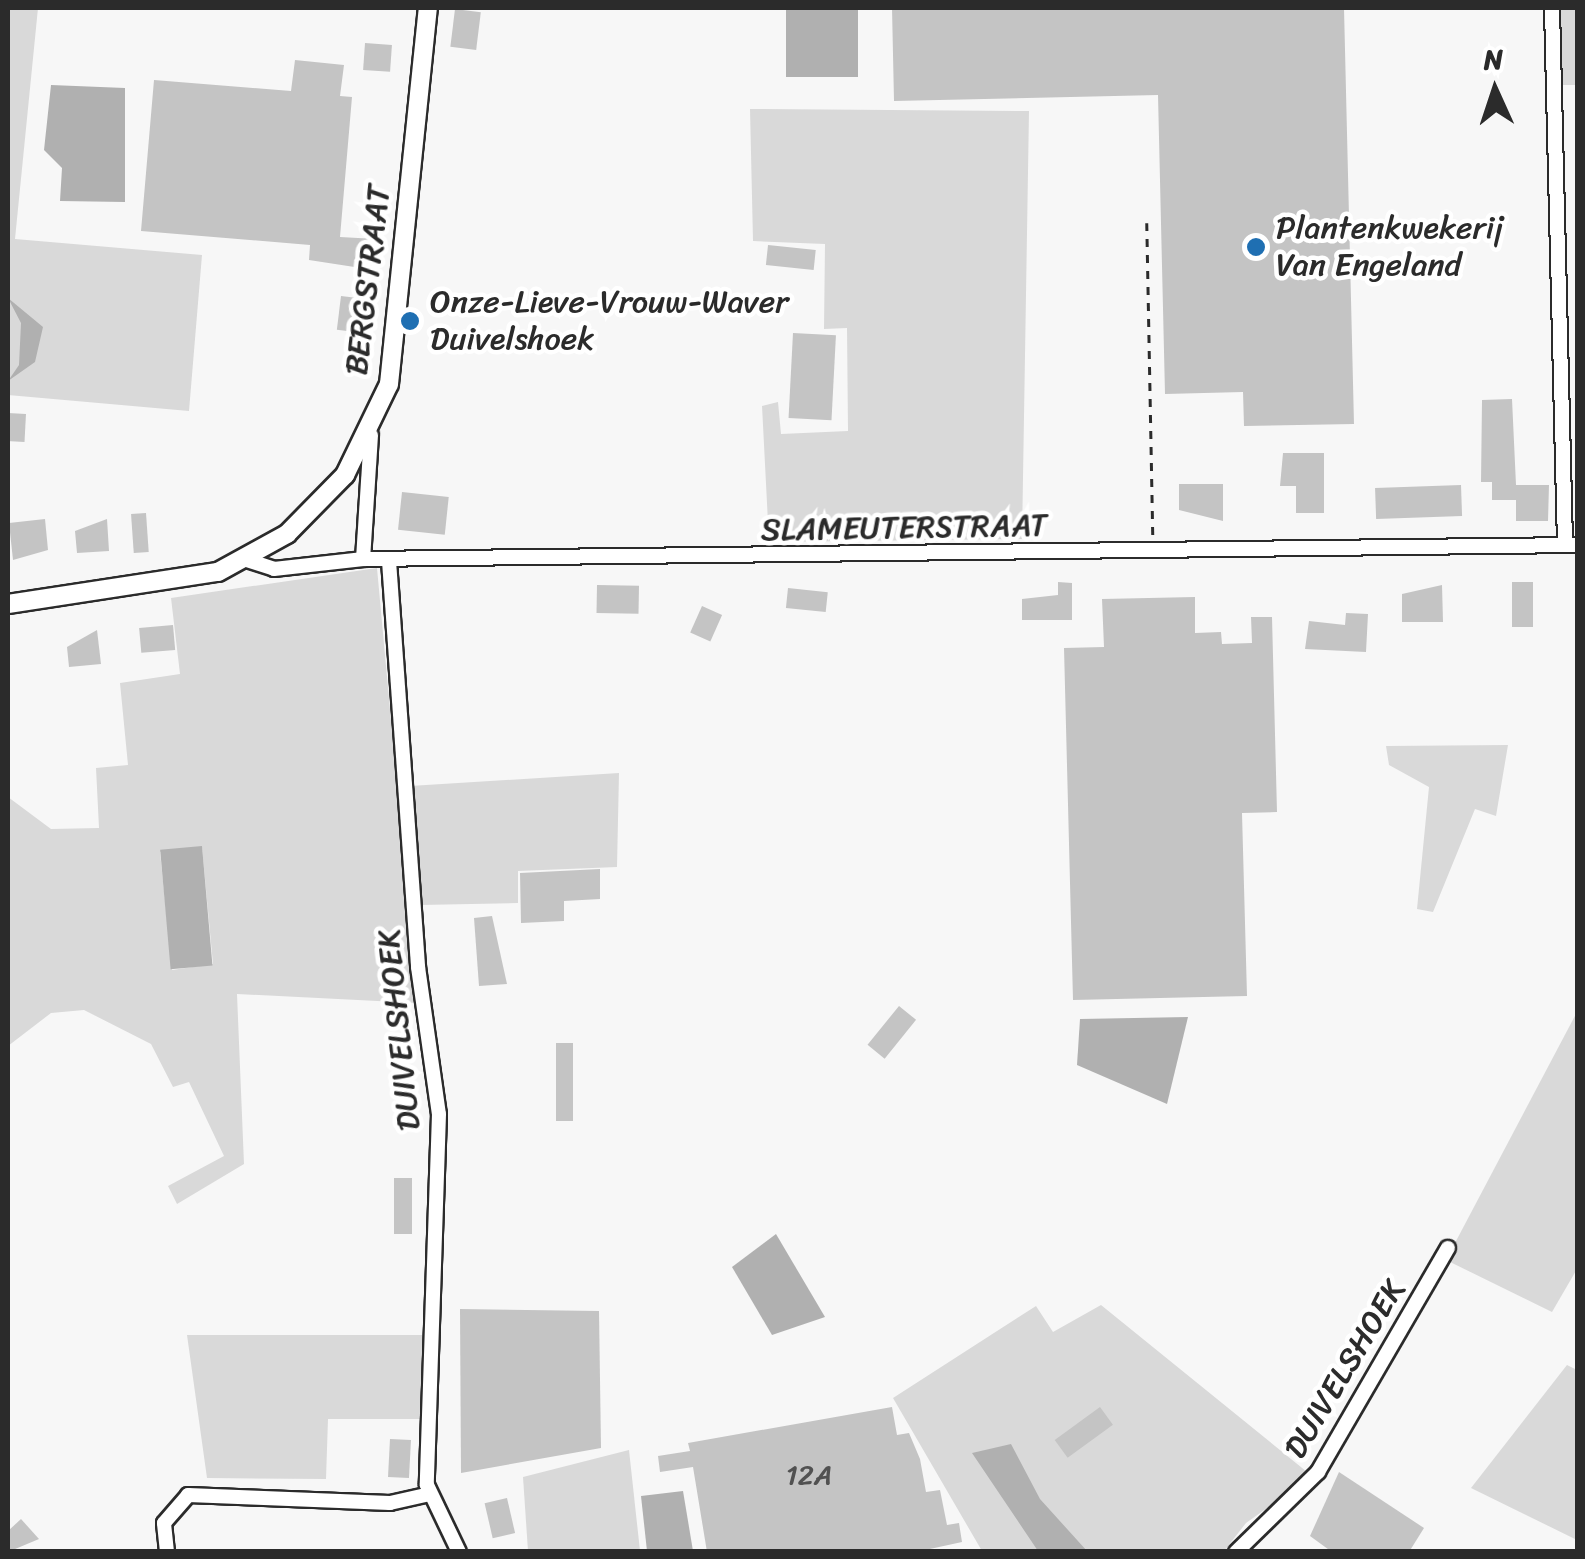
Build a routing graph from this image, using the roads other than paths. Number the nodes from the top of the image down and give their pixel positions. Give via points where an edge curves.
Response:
1 (428, 8) edge
2 (1552, 8) edge
3 (370, 434) junction
4 (1571, 545) edge
5 (363, 559) junction
6 (246, 560) junction
7 (388, 561) junction
8 (8, 604) edge
9 (1448, 1248) dead end
10 (430, 1494) junction
11 (166, 1552) edge
12 (459, 1552) edge
13 (1236, 1552) edge

1 - 3 street, BERGSTRAAT via 389,384
2 - 4 street, SLAMEUTERSTRAAT
3 - 5 street
3 - 6 street, BERGSTRAAT via 308,516
4 - 7 street, SLAMEUTERSTRAAT
5 - 6 street, SLAMEUTERSTRAAT via 274,569
5 - 7 street, SLAMEUTERSTRAAT
6 - 8 street, BERGSTRAAT via 182,584
7 - 10 street, DUIVELSHOEK via 418,967 439,1114
9 - 13 street, DUIVELSHOEK via 1318,1472
10 - 11 street via 390,1502 188,1495 164,1523
10 - 12 street, DUIVELSHOEK

